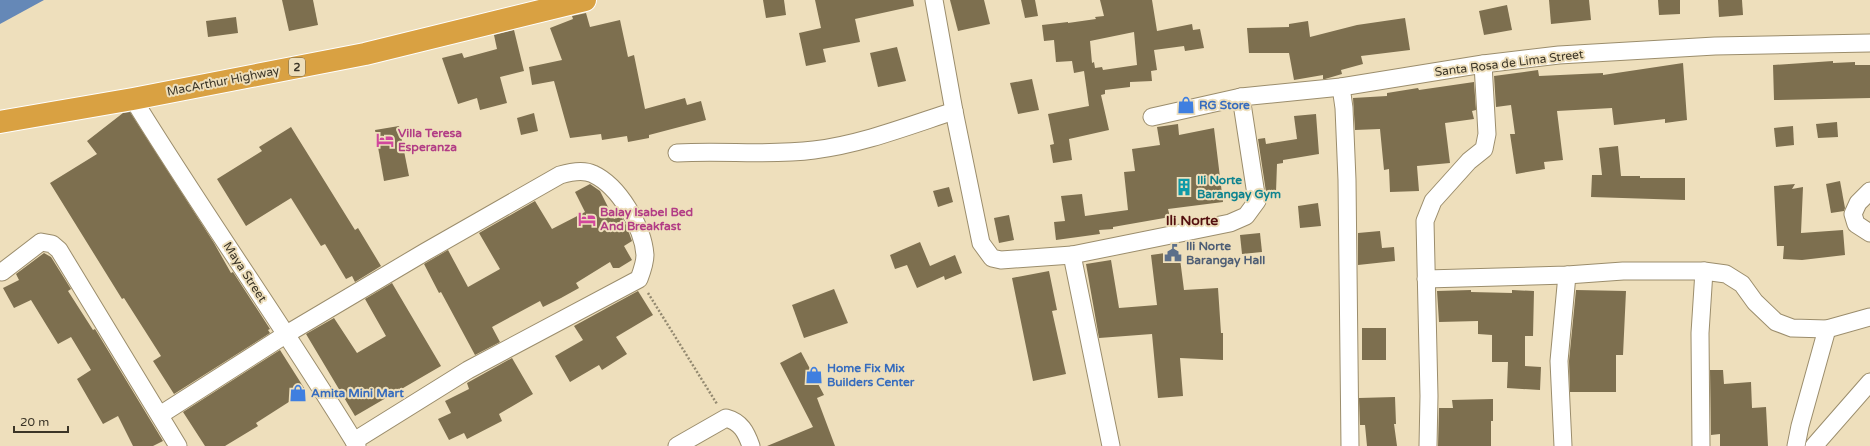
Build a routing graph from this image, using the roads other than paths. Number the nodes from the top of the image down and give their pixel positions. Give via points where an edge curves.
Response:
1 (585, 0) edge
2 (934, 0) edge
3 (1870, 43) edge
4 (1483, 64) junction
5 (1341, 87) junction
6 (1240, 97) junction
7 (134, 98) junction
8 (954, 111) junction
9 (1152, 117) dead end
10 (0, 122) edge
11 (677, 153) dead end
12 (1870, 191) edge
13 (1870, 233) edge
14 (1072, 255) junction
15 (1704, 271) junction
16 (2, 272) dead end
17 (1567, 275) junction
18 (1426, 278) junction
19 (1870, 317) edge
20 (1827, 329) junction
21 (285, 335) junction
22 (1870, 382) edge
23 (160, 415) junction
24 (355, 443) edge
25 (178, 446) edge
26 (677, 446) edge
27 (751, 446) edge
28 (1112, 446) edge
29 (1350, 446) edge
30 (1428, 446) edge
31 (1563, 446) edge
32 (1701, 446) edge
33 (1796, 446) edge
34 (1814, 446) edge

1 - 7 highway, MacArthur Highway / 2 via 365,54
2 - 8 street
3 - 4 street, Santa Rosa de Lima Street via 1715,46 1559,55
4 - 5 street, Santa Rosa de Lima Street
4 - 18 street via 1487,127 1484,149 1465,165 1433,201 1425,221
5 - 6 street, Santa Rosa de Lima Street
5 - 29 street via 1347,180
6 - 9 street, Santa Rosa de Lima Street
6 - 14 street via 1257,201 1246,216 1230,223
7 - 10 highway, MacArthur Highway / 2
7 - 21 street, Maya Street via 178,173
8 - 11 street via 861,141 814,150
8 - 14 street via 981,243 986,251 992,258 1001,260
12 - 13 street via 1858,203 1853,214 1856,224
14 - 28 street
15 - 17 street via 1623,271
15 - 20 street via 1726,274 1742,284 1755,302 1776,322 1792,328
15 - 32 street via 1700,333
16 - 23 street via 41,242 56,247
17 - 18 street
17 - 31 street via 1559,361
18 - 30 street
19 - 20 street
20 - 33 street
21 - 23 street
21 - 24 street, Maya Street
21 - 24 street via 560,175 574,171 593,173 618,195 638,226 645,256 639,279 468,370
22 - 34 street
23 - 25 street
26 - 27 street via 726,418 734,420 745,430

